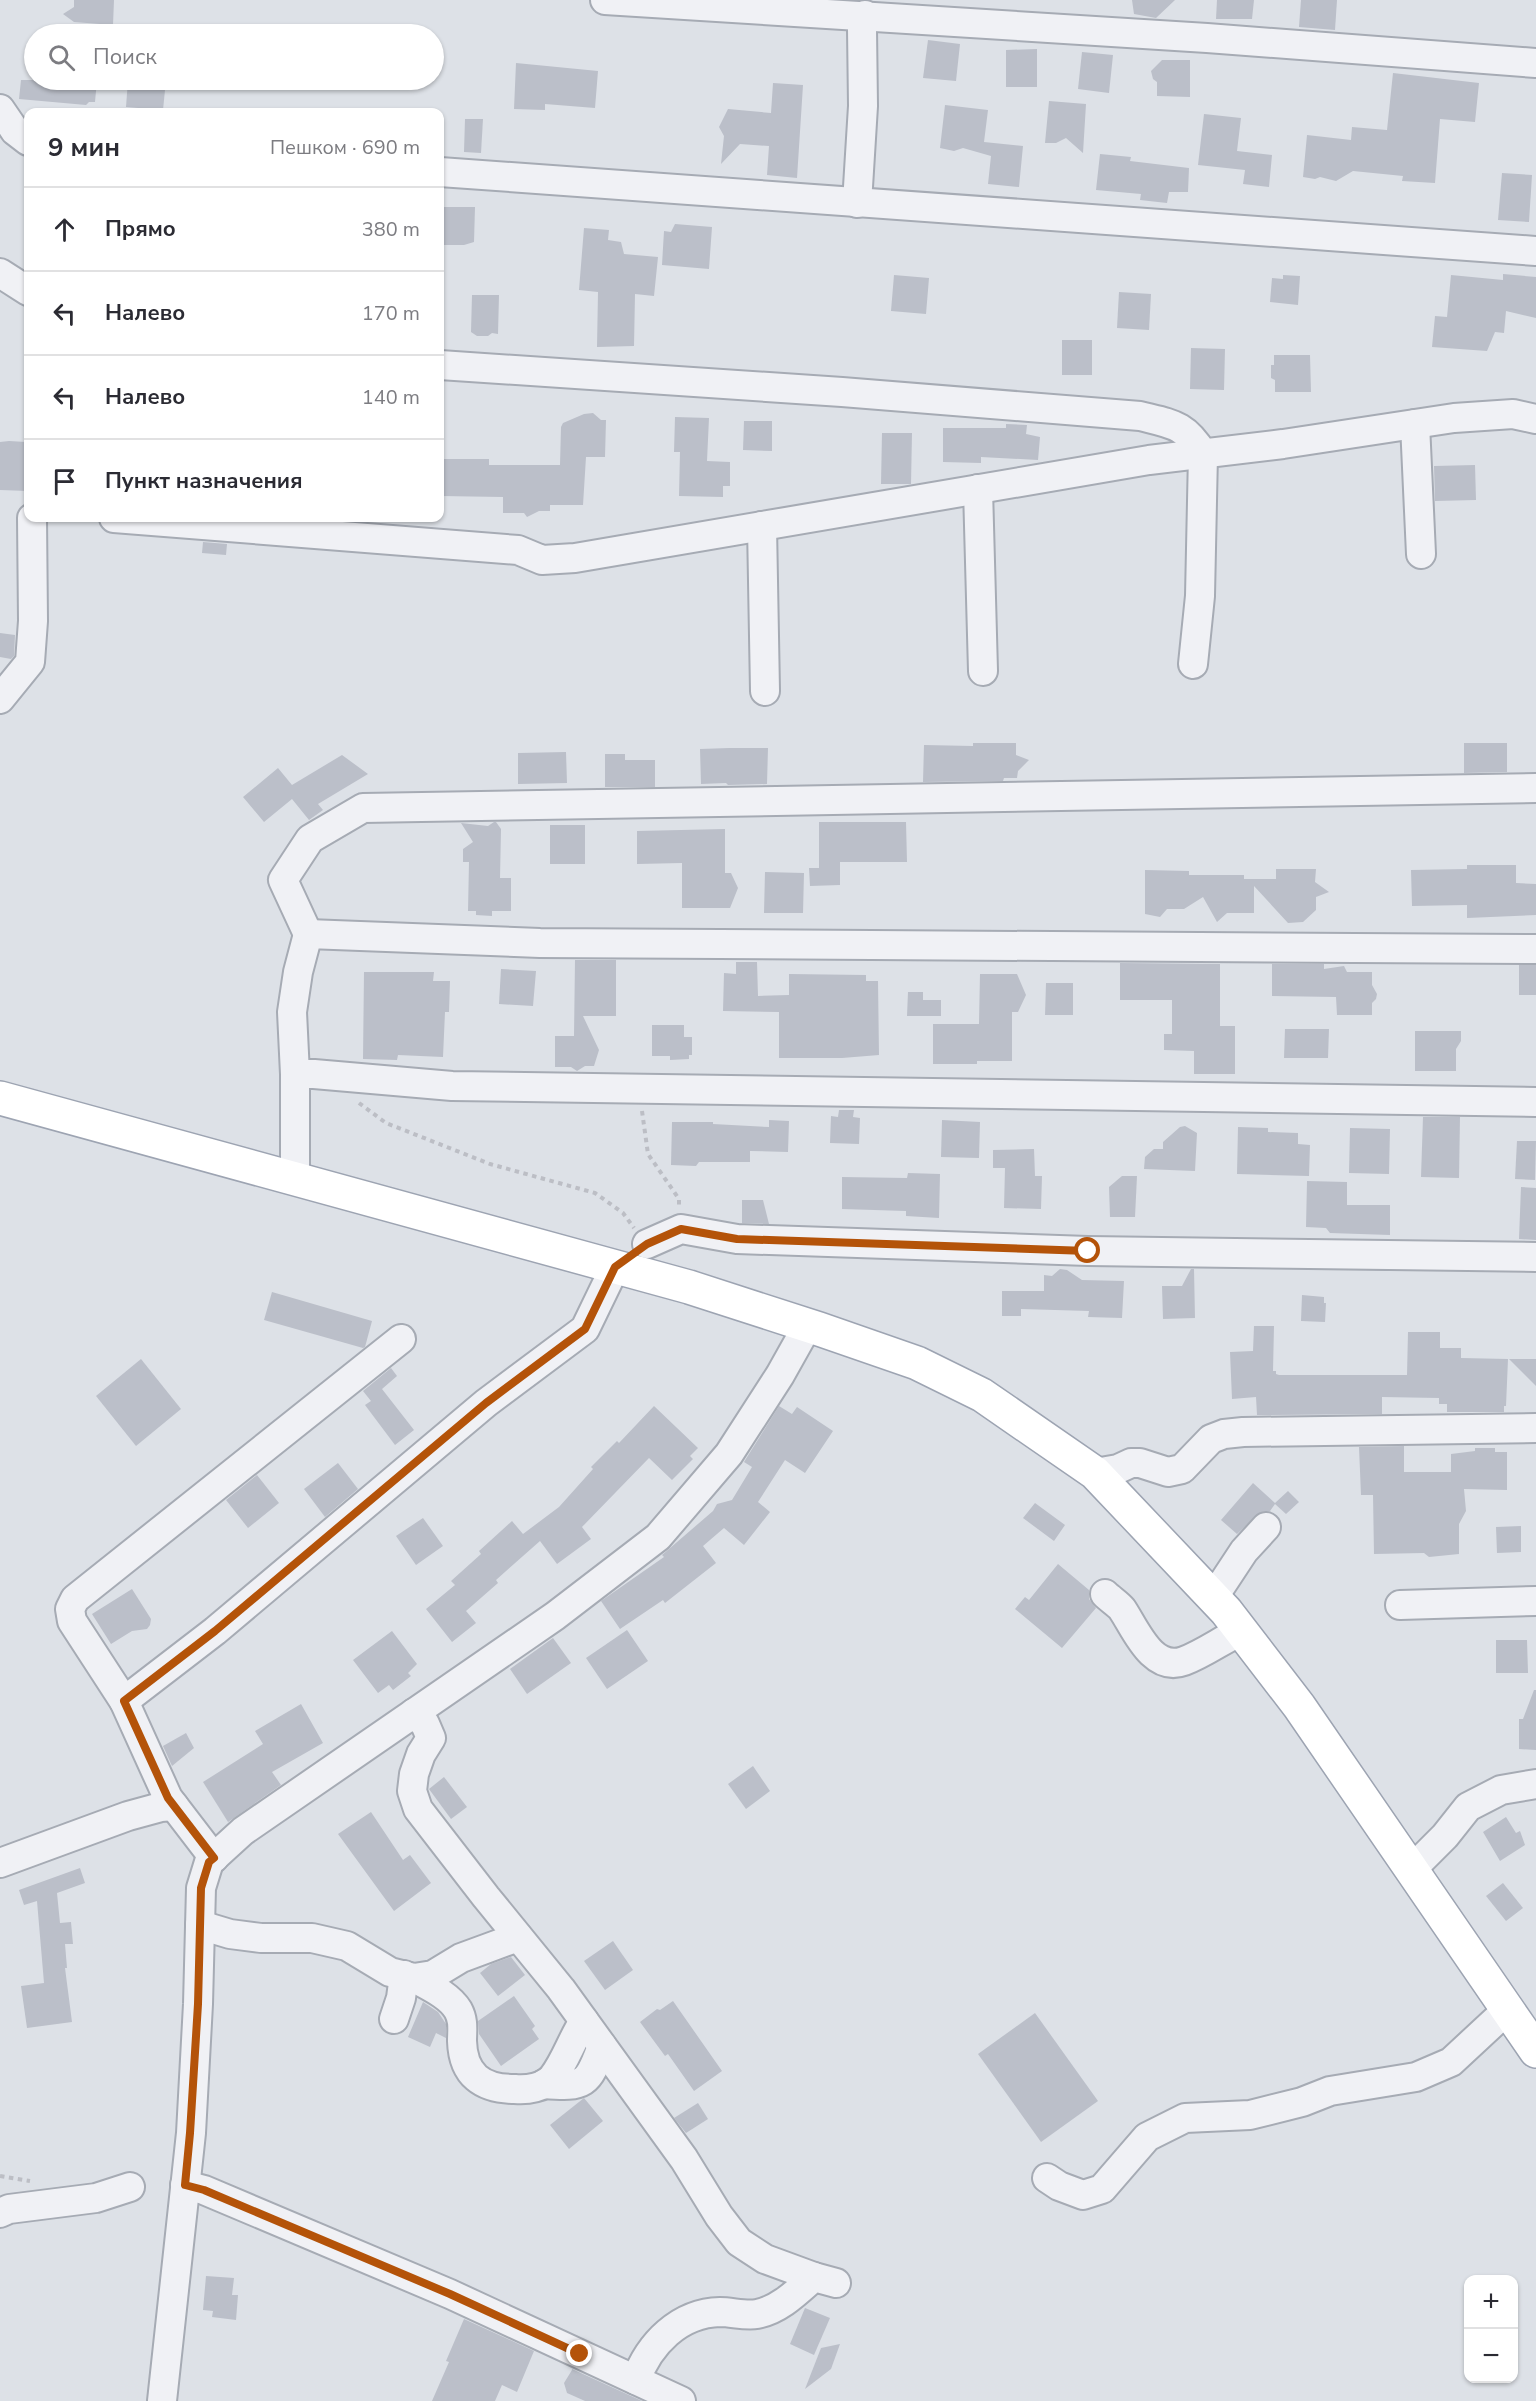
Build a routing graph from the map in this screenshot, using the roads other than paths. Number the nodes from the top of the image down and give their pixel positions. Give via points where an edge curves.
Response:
1 (605, 0) edge
2 (865, 15) junction
3 (1536, 63) edge
4 (0, 109) edge
5 (24, 139) edge
6 (24, 143) edge
7 (0, 149) edge
8 (444, 172) edge
9 (857, 203) junction
10 (1536, 251) edge
11 (0, 273) edge
12 (24, 288) edge
13 (444, 365) edge
14 (1528, 414) edge
15 (1415, 424) junction
16 (1203, 454) junction
17 (978, 489) junction
18 (32, 522) edge
19 (164, 522) edge
20 (762, 526) junction
21 (1421, 554) dead end
22 (1193, 664) dead end
23 (983, 671) dead end
24 (765, 691) dead end
25 (0, 699) edge
26 (1536, 788) edge
27 (308, 934) junction
28 (1536, 949) edge
29 (296, 1074) junction
30 (0, 1098) edge
31 (1536, 1102) edge
32 (295, 1177) junction
33 (647, 1244) road end
34 (1536, 1257) edge
35 (615, 1267) junction
36 (808, 1325) junction
37 (401, 1339) dead end
38 (1536, 1428) edge
39 (1095, 1473) junction
40 (1266, 1527) dead end
41 (1105, 1594) dead end
42 (1213, 1598) junction
43 (1536, 1601) edge
44 (1400, 1605) dead end
45 (1241, 1631) junction
46 (124, 1701) junction
47 (414, 1713) junction
48 (1536, 1784) edge
49 (174, 1806) junction
50 (214, 1858) junction
51 (0, 1863) edge
52 (1411, 1870) junction
53 (200, 1925) junction
54 (518, 1937) junction
55 (409, 1977) junction
56 (1508, 2010) junction
57 (394, 2019) dead end
58 (584, 2021) junction
59 (602, 2046) junction
60 (1536, 2051) edge
61 (544, 2084) junction
62 (1047, 2178) dead end
63 (185, 2185) junction
64 (130, 2187) dead end
65 (0, 2213) edge
66 (636, 2380) junction
67 (162, 2401) edge
68 (681, 2401) edge

1 - 2 street
2 - 3 street
2 - 9 street
4 - 5 street
6 - 7 street
8 - 9 street
9 - 10 street
11 - 12 street
13 - 16 street via 1140,416 1176,425 1193,438
14 - 15 street
15 - 16 street
15 - 21 street
16 - 17 street
16 - 22 street via 1200,596
17 - 20 street
17 - 23 street
18 - 25 street via 30,662
19 - 20 street via 518,550 542,560 575,558
20 - 24 street
26 - 27 street via 363,808 310,839 283,880
27 - 28 street via 540,943
27 - 29 street via 292,1012
29 - 31 street via 452,1086
29 - 32 street
30 - 32 main road
32 - 35 main road
33 - 34 street via 681,1229 737,1239 1088,1251
35 - 36 main road
35 - 46 street via 585,1329 486,1403 215,1631
36 - 39 main road via 916,1363 982,1395
36 - 47 street via 729,1454 658,1537 555,1616
37 - 46 street via 75,1599 70,1609 72,1621
38 - 39 street via 1243,1431 1211,1439 1182,1469 1168,1472 1131,1463
39 - 42 main road
40 - 42 street via 1244,1551
41 - 45 street via 1122,1609 1149,1651 1166,1662 1191,1659
42 - 45 main road
43 - 44 street
45 - 52 main road via 1299,1706
46 - 49 street
47 - 50 street via 243,1831
47 - 54 street via 431,1738 414,1774 412,1791 418,1809
48 - 52 street via 1501,1790 1468,1806
49 - 50 street
49 - 51 street via 128,1816
50 - 53 street via 201,1888
52 - 56 main road
53 - 55 street via 230,1934 312,1938 347,1946 390,1972
53 - 63 street
54 - 55 street via 461,1958 433,1975
54 - 58 street
55 - 57 street
55 - 61 street via 442,1994 457,2008 463,2023 464,2058 473,2078 491,2087 516,2090
56 - 60 main road
56 - 62 street via 1451,2062 1416,2077 1330,2091 1250,2115 1185,2118 1147,2137 1102,2189 1083,2195
58 - 59 street
58 - 61 street via 564,2060
59 - 61 street via 585,2082 570,2086
59 - 66 street via 739,2242 765,2259 825,2280 755,2315 706,2313 674,2327 660,2338
63 - 66 street via 450,2294
63 - 67 street
64 - 65 street via 96,2198
66 - 68 street

